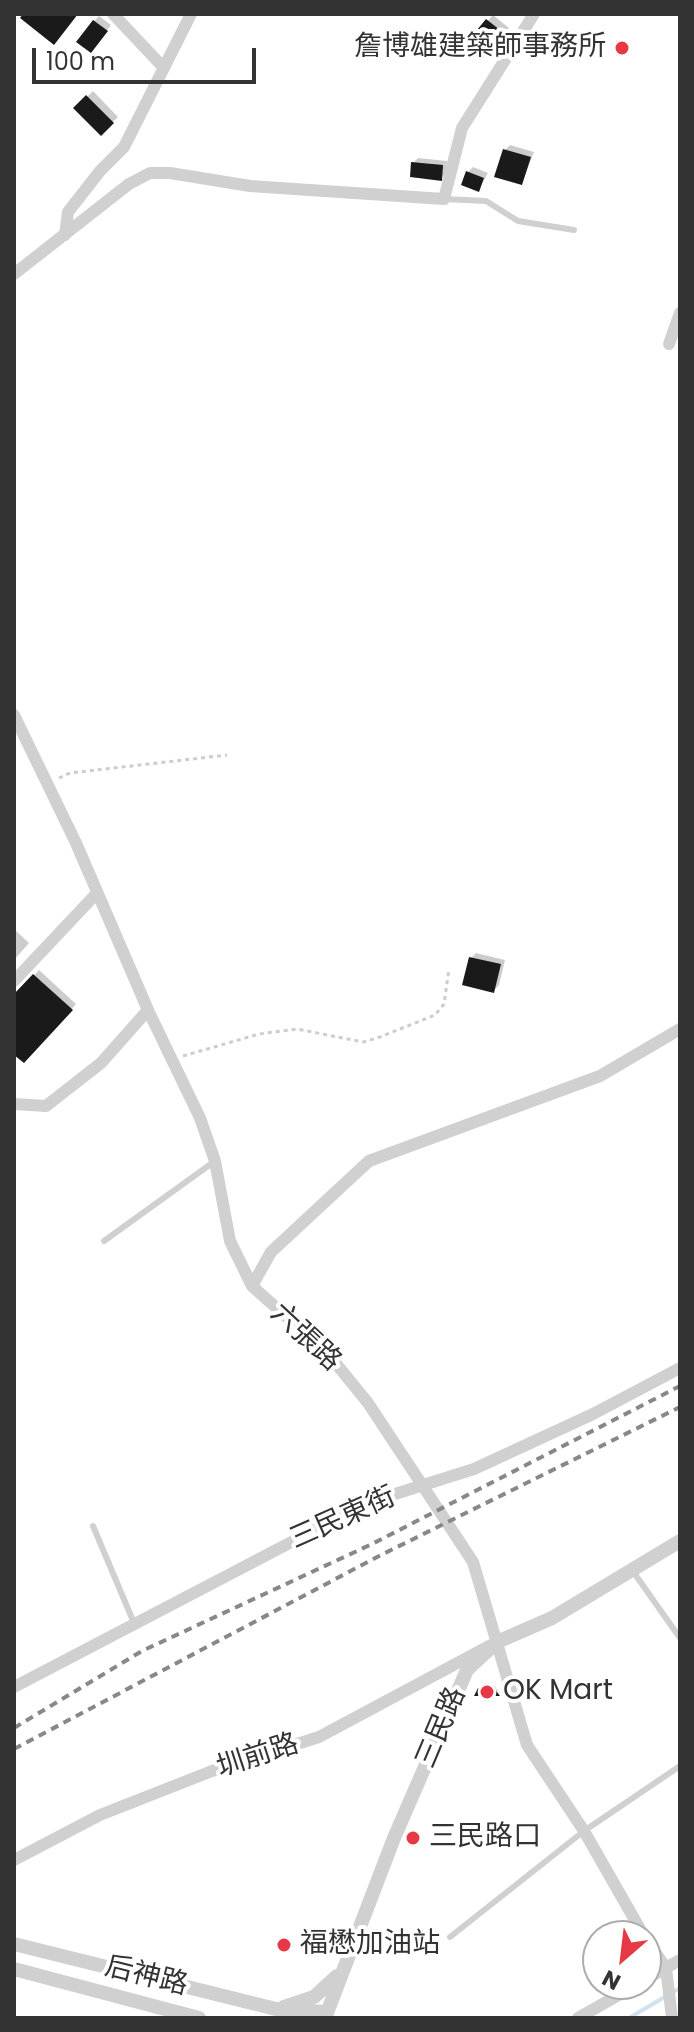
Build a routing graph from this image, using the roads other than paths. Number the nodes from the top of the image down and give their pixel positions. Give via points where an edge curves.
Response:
1 (113, 14) edge
2 (191, 14) edge
3 (534, 14) edge
4 (163, 67) junction
5 (444, 199) junction
6 (574, 230) dead end
7 (65, 235) junction
8 (14, 274) edge
9 (680, 313) edge
10 (669, 344) dead end
11 (14, 715) edge
12 (96, 894) junction
13 (14, 981) edge
14 (148, 1010) junction
15 (680, 1029) edge
16 (14, 1104) edge
17 (215, 1161) junction
18 (104, 1241) dead end
19 (252, 1286) junction
20 (680, 1368) edge
21 (423, 1486) junction
22 (93, 1526) dead end
23 (680, 1541) edge
24 (632, 1570) junction
25 (134, 1623) junction
26 (680, 1638) edge
27 (497, 1642) junction
28 (14, 1687) edge
29 (680, 1766) edge
30 (584, 1831) junction
31 (14, 1860) edge
32 (635, 1920) edge
33 (450, 1937) dead end
34 (14, 1944) edge
35 (680, 1960) edge
36 (662, 1962) edge
37 (666, 1968) junction
38 (14, 1969) edge
39 (662, 1970) edge
40 (340, 1973) junction
41 (610, 2000) edge
42 (276, 2009) junction
43 (325, 2015) edge
44 (199, 2018) edge
45 (578, 2018) edge
46 (672, 2018) edge

1 - 4 street
2 - 4 street
3 - 5 street via 462,128
4 - 7 street via 124,147 68,212
5 - 6 lane via 486,201 518,221
5 - 7 street via 250,186 150,173
7 - 8 street
9 - 10 street
11 - 12 street, 六張路
12 - 13 street
12 - 14 street, 六張路
14 - 16 street via 101,1063 46,1106
14 - 17 street, 六張路
15 - 19 street via 600,1076 369,1161 271,1252
17 - 18 lane
17 - 19 street, 六張路 via 230,1241
19 - 21 street, 六張路 via 329,1355
20 - 21 street, 三民東街 via 474,1469
21 - 25 street, 三民東街 via 350,1513
21 - 27 street, 六張路 via 473,1562
22 - 25 lane
23 - 24 street, 三民路
24 - 26 lane
24 - 27 street, 三民路 via 552,1618
25 - 28 street, 三民東街
27 - 30 street, 六張路 via 527,1745
27 - 31 street, 圳前路 via 319,1737 100,1815
27 - 40 street, 三民路 via 467,1670
29 - 30 lane
30 - 32 street, 六張路
30 - 33 lane
34 - 42 street, 后神路
35 - 37 street
36 - 37 street, 六張路
37 - 39 street
37 - 46 street
38 - 44 street, 后神路
40 - 42 street via 314,1997
40 - 43 street, 三民路
41 - 45 street
42 - 43 street, 后神路

